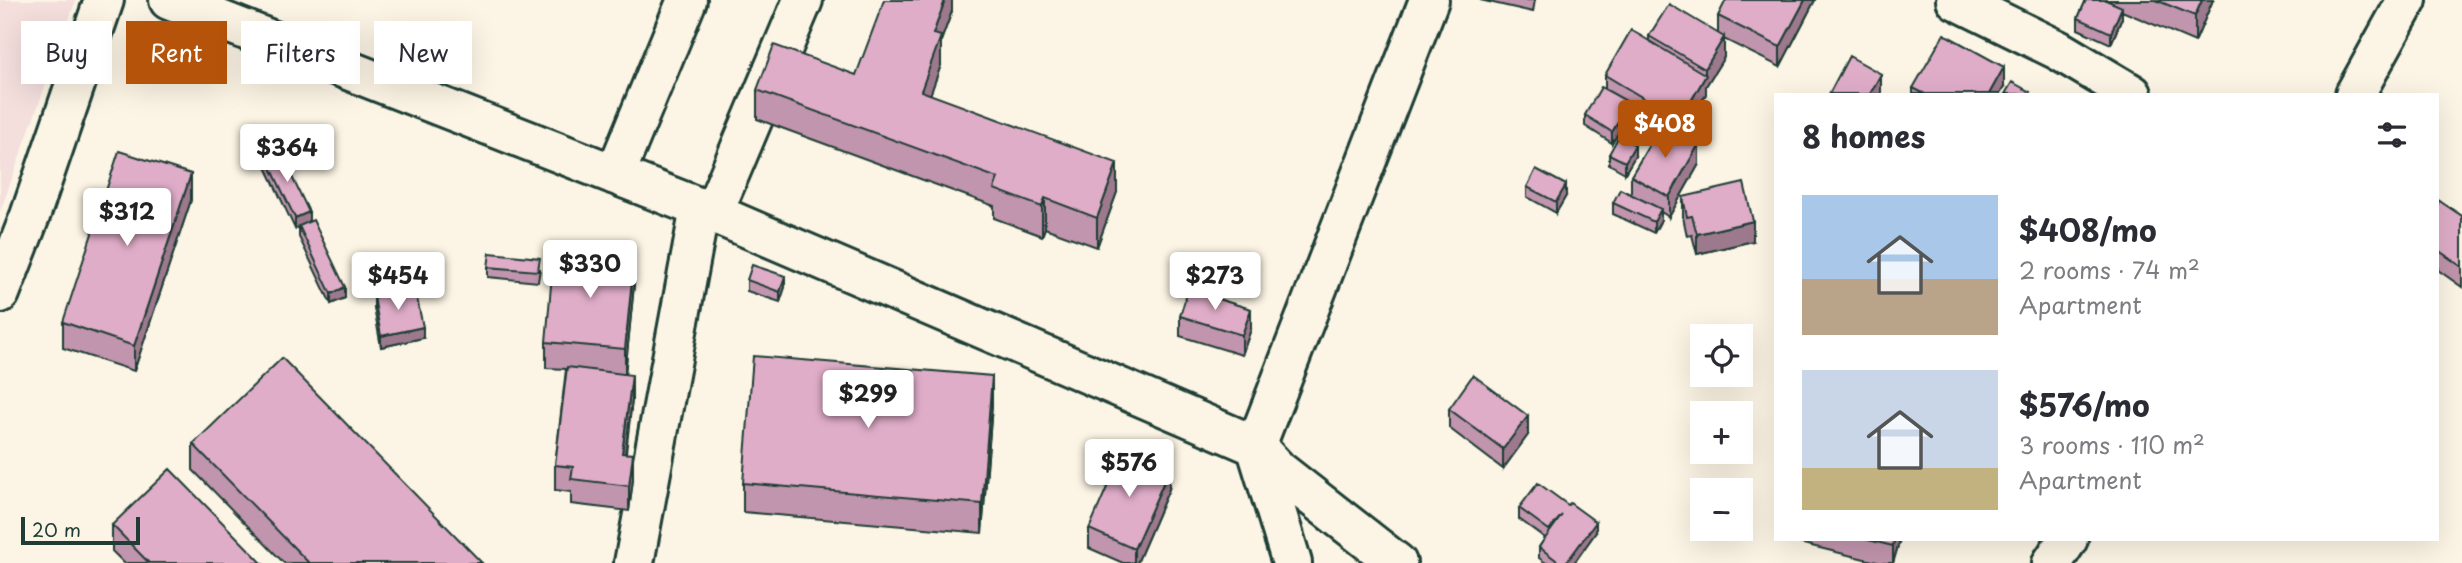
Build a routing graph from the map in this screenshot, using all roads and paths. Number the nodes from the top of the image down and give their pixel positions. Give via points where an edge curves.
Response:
1 (104, 0) edge
2 (169, 0) edge
3 (687, 0) edge
4 (803, 0) edge
5 (1429, 0) edge
6 (1956, 0) edge
7 (2407, 0) edge
8 (2130, 93) edge
9 (2356, 93) edge
10 (615, 175) junction
11 (706, 210) junction
12 (0, 293) edge
13 (1255, 446) junction
14 (2067, 541) edge
15 (634, 563) edge
16 (1292, 563) edge
17 (1397, 563) edge
18 (2052, 563) edge

1 - 12 street
2 - 10 street
3 - 10 street
4 - 11 street
5 - 13 street
6 - 8 street via 2058,50
7 - 9 street
10 - 11 street
11 - 13 street
11 - 15 street
13 - 16 street
13 - 17 street via 1278,470
14 - 18 street

